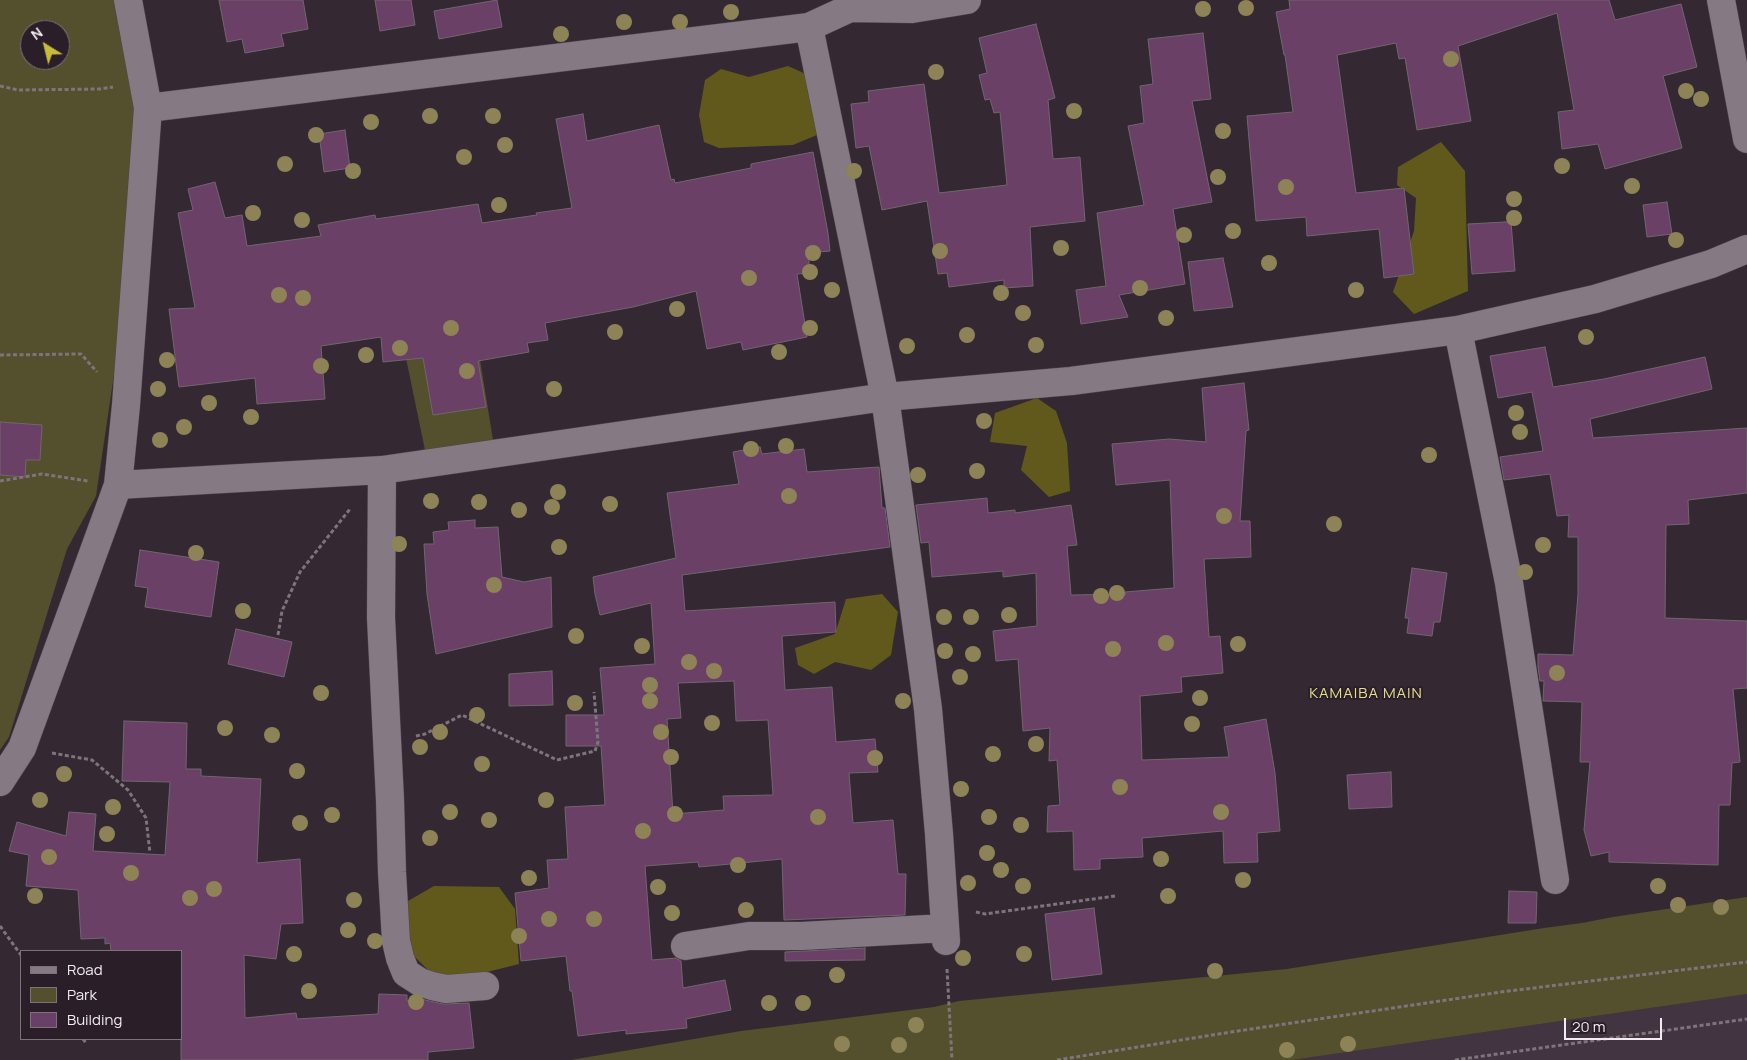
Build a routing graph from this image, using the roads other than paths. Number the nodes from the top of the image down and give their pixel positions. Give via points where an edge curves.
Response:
1 (128, 0) edge
2 (967, 0) edge
3 (1721, 0) edge
4 (849, 4) edge
5 (809, 27) junction
6 (148, 108) junction
7 (1747, 139) edge
8 (1747, 249) edge
9 (1458, 330) junction
10 (885, 397) junction
11 (382, 470) junction
12 (118, 485) junction
13 (0, 782) edge
14 (1554, 880) dead end
15 (685, 946) dead end
16 (485, 986) dead end

1 - 6 street
2 - 4 street via 912,9
3 - 7 street
4 - 5 street
5 - 6 street
5 - 10 street
6 - 12 street
8 - 9 street via 1711,264 1594,299
9 - 10 street via 1071,381
9 - 14 street via 1509,584
10 - 11 street
10 - 15 street via 928,709 945,924 802,936 749,936
11 - 12 street
11 - 16 street via 381,618 396,941 406,973 420,982 446,989
12 - 13 street via 22,748

